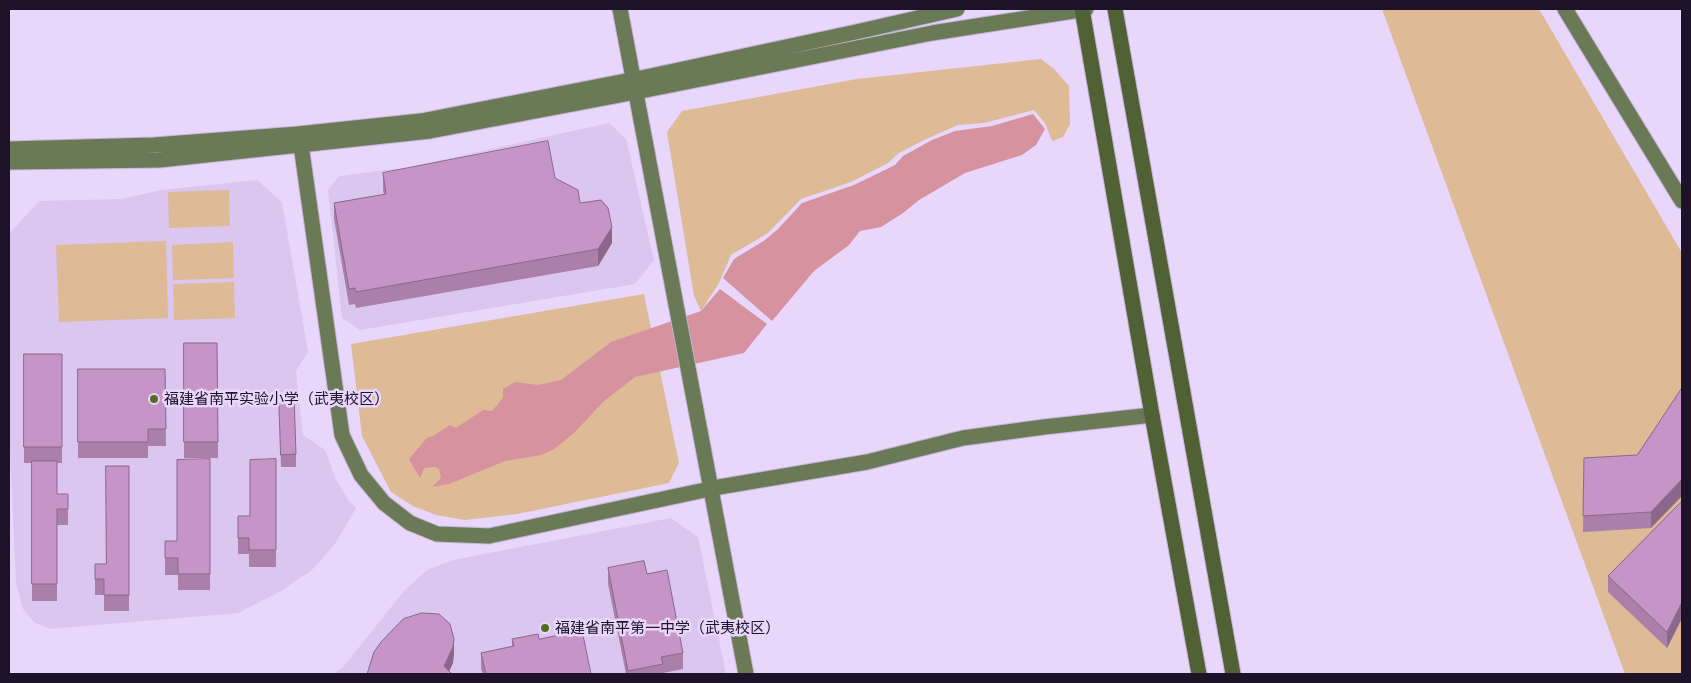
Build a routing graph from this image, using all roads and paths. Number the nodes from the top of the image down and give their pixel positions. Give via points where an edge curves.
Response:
1 (620, 9) edge
2 (629, 9) edge
3 (957, 9) edge
4 (1082, 9) edge
5 (1086, 9) edge
6 (1116, 9) edge
7 (1565, 9) edge
8 (639, 85) junction
9 (301, 145) junction
10 (10, 155) edge
11 (1682, 201) edge
12 (1152, 415) junction
13 (715, 488) junction
14 (1233, 673) edge
15 (746, 674) edge
16 (755, 674) edge
17 (1199, 674) edge

1 - 8 street
2 - 8 street
3 - 8 street
4 - 5 street
4 - 8 street via 932,32
4 - 12 main road
6 - 14 main road
7 - 11 street
8 - 9 street via 430,131
8 - 10 street via 421,121 298,134
8 - 13 street
9 - 10 street via 159,160
9 - 13 street via 342,436 360,475 384,503 410,523 437,534 488,536
12 - 13 street via 963,438 867,462
12 - 17 main road
13 - 15 street
13 - 16 street

